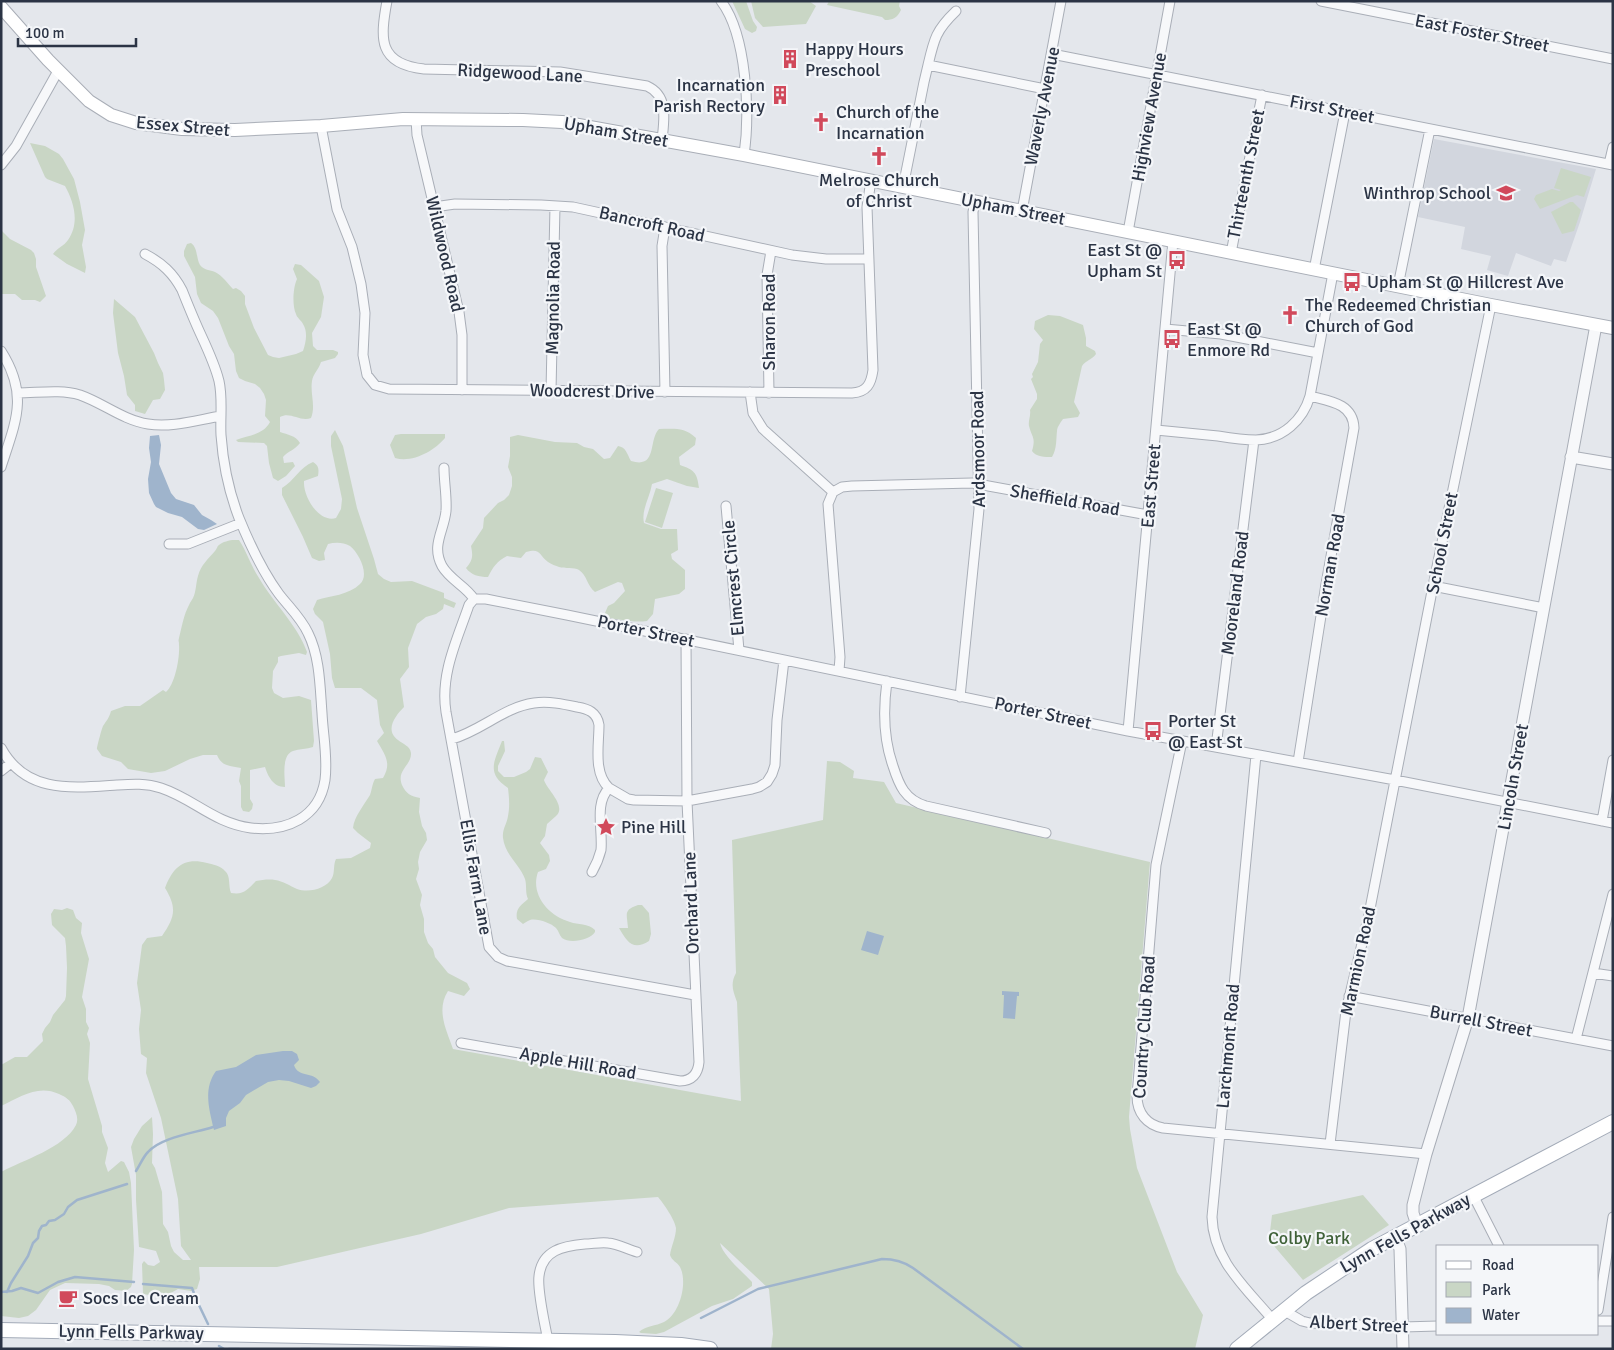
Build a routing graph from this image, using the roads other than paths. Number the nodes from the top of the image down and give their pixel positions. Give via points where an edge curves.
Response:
1 (387, 1) edge
2 (721, 1) edge
3 (1062, 1) edge
4 (1170, 1) edge
5 (1321, 1) edge
6 (1, 7) edge
7 (956, 12) dead end
8 (1052, 54) junction
9 (1613, 59) edge
10 (928, 65) junction
11 (58, 71) junction
12 (1156, 74) junction
13 (1045, 89) junction
14 (1262, 96) junction
15 (1345, 112) junction
16 (416, 119) junction
17 (321, 126) junction
18 (1430, 129) junction
19 (662, 140) junction
20 (1613, 147) edge
21 (744, 155) junction
22 (1, 165) edge
23 (1611, 165) edge
24 (871, 180) junction
25 (903, 187) junction
26 (974, 201) junction
27 (555, 206) junction
28 (434, 207) junction
29 (1022, 211) junction
30 (665, 227) junction
31 (1128, 232) junction
32 (1173, 241) junction
33 (771, 251) junction
34 (1231, 253) junction
35 (145, 254) dead end
36 (869, 259) junction
37 (1314, 270) junction
38 (1333, 273) junction
39 (1398, 286) junction
40 (1490, 305) junction
41 (1596, 325) junction
42 (1613, 328) edge
43 (1165, 329) junction
44 (1, 351) edge
45 (1318, 353) junction
46 (462, 390) junction
47 (551, 390) junction
48 (666, 392) junction
49 (750, 392) junction
50 (769, 392) junction
51 (18, 393) junction
52 (1310, 396) junction
53 (221, 416) junction
54 (1156, 430) junction
55 (1254, 440) junction
56 (1571, 457) junction
57 (1613, 464) edge
58 (1, 467) edge
59 (444, 468) dead end
60 (979, 484) junction
61 (833, 492) junction
62 (726, 506) dead end
63 (1148, 515) junction
64 (241, 523) junction
65 (169, 544) dead end
66 (1433, 586) junction
67 (474, 599) junction
68 (1544, 608) junction
69 (686, 639) junction
70 (739, 650) junction
71 (784, 660) junction
72 (839, 671) junction
73 (887, 681) junction
74 (960, 697) junction
75 (1128, 731) junction
76 (452, 739) junction
77 (1182, 741) junction
78 (1216, 747) junction
79 (1, 748) edge
80 (1256, 754) junction
81 (1613, 760) edge
82 (11, 762) junction
83 (1298, 762) junction
84 (1, 771) edge
85 (1395, 780) junction
86 (610, 788) junction
87 (687, 801) junction
88 (1508, 802) junction
89 (1602, 821) junction
90 (1613, 823) edge
91 (1046, 833) dead end
92 (592, 872) dead end
93 (1613, 894) edge
94 (1593, 973) junction
95 (1613, 976) edge
96 (695, 994) junction
97 (1349, 996) junction
98 (1468, 1018) junction
99 (1576, 1039) junction
100 (461, 1043) dead end
101 (1613, 1046) edge
102 (694, 1076) joint
103 (1613, 1122) edge
104 (1220, 1134) junction
105 (1330, 1144) junction
106 (1426, 1154) junction
107 (1473, 1195) junction
108 (1613, 1218) edge
109 (1417, 1225) junction
110 (1395, 1236) junction
111 (1498, 1245) edge
112 (637, 1252) dead end
113 (1599, 1304) edge
114 (1283, 1310) junction
115 (1272, 1319) junction
116 (1599, 1321) edge
117 (1613, 1321) edge
118 (1436, 1326) edge
119 (1403, 1327) junction
120 (1, 1330) edge
121 (548, 1340) junction
122 (710, 1349) edge
123 (1237, 1349) edge
124 (1404, 1349) edge

1 - 19 street, Ridgewood Lane via 384,42 389,54 399,62 424,69 560,72 647,86 656,92 663,104
2 - 21 street via 734,28 743,68 747,111
3 - 8 street, Waverly Avenue
4 - 12 street, Highview Avenue
5 - 9 street, East Foster Street
6 - 11 main road, Essex Street
7 - 10 street via 936,35
8 - 12 street, First Street
8 - 13 street, Waverly Avenue
10 - 13 street
10 - 25 street
11 - 17 main road, Essex Street via 96,107 136,123 221,130
11 - 22 street via 16,146
12 - 14 street, First Street
12 - 31 street, Highview Avenue
13 - 29 street, Waverly Avenue
14 - 15 street, First Street
14 - 34 street, Thirteenth Street
15 - 18 street, First Street
15 - 37 street
16 - 17 main road, Upham Street
16 - 19 main road, Upham Street via 562,122
16 - 28 street, Wildwood Road
17 - 46 street, Woodcrest Drive via 337,209 362,284 366,313 363,355 367,375 376,385 389,388
18 - 23 street, First Street
18 - 39 street
19 - 21 main road, Upham Street
20 - 23 street
21 - 24 main road, Upham Street
24 - 25 main road, Upham Street
24 - 36 street, Woodcrest Drive via 867,207
25 - 26 main road, Upham Street
26 - 29 main road, Upham Street
26 - 60 street, Ardsmoor Road
27 - 28 street, Bancroft Road via 455,204
27 - 30 street, Bancroft Road via 591,210
27 - 47 street, Magnolia Road
28 - 46 street, Wildwood Road via 459,312
29 - 31 main road, Upham Street
30 - 33 street, Bancroft Road
30 - 48 street via 662,246
31 - 32 main road, Upham Street
32 - 34 main road, Upham Street
32 - 43 street, East Street
33 - 36 street, Bancroft Road via 818,259
33 - 50 street, Sharon Road via 766,275
34 - 37 main road, Upham Street
35 - 53 street via 166,267 182,290 214,365 221,392
36 - 50 street, Woodcrest Drive via 873,364 867,388 852,393
37 - 38 main road, Upham Street
38 - 39 main road, Upham Street
38 - 45 street
39 - 40 main road, Upham Street
40 - 41 main road, Upham Street
40 - 66 street, School Street
41 - 42 main road, Upham Street
41 - 56 street, Lincoln Street
43 - 45 street via 1221,334
43 - 54 street, East Street
44 - 51 street via 14,375
45 - 52 street
46 - 47 street, Woodcrest Drive
47 - 48 street, Woodcrest Drive
48 - 49 street, Woodcrest Drive
49 - 50 street, Woodcrest Drive
49 - 61 street via 753,413 763,429
51 - 53 street via 77,394 127,418 149,424 166,425
51 - 58 street via 15,424
52 - 55 street via 1300,417 1287,430
52 - 83 street, Norman Road via 1345,408 1354,428
53 - 64 street via 228,480
54 - 55 street
54 - 63 street, East Street
55 - 78 street, Mooreland Road
56 - 57 street
56 - 68 street, Lincoln Street
59 - 67 street via 446,512 438,539 439,558 446,572
60 - 61 street, Sheffield Road via 852,486
60 - 63 street, Sheffield Road
60 - 74 street, Ardsmoor Road via 978,526
61 - 72 street via 828,504
62 - 70 street, Elmcrest Circle
63 - 75 street, East Street
64 - 65 street via 188,544
64 - 82 street via 260,565 300,618 314,651 326,766 322,790 310,811 284,827 243,826 218,818 159,787 145,784 53,786 33,779
66 - 68 street
66 - 85 street, School Street
67 - 69 street, Porter Street via 568,614
67 - 76 street, Ellis Farm Lane via 469,605 445,680
68 - 88 street, Lincoln Street
69 - 70 street, Porter Street
69 - 87 street, Orchard Lane
70 - 71 street, Porter Street
71 - 72 street, Porter Street
71 - 87 street via 775,765 771,777 756,788
72 - 73 street, Porter Street
73 - 74 street, Porter Street
73 - 91 street via 885,739 898,782 907,796 926,806
74 - 75 street, Porter Street
75 - 77 street, Porter Street
76 - 86 street via 529,704 551,702 585,708 597,718 599,771
76 - 96 street, Ellis Farm Lane via 487,941 493,953 507,961
77 - 78 street, Porter Street
77 - 104 street, Country Club Road via 1156,867 1137,1100 1139,1111 1156,1126
78 - 80 street, Porter Street
79 - 82 street
80 - 83 street, Porter Street
80 - 104 street, Larchmont Road
81 - 89 street
82 - 84 street
83 - 85 street, Porter Street
85 - 88 street, Porter Street
85 - 97 street, Marmion Road
86 - 87 street via 634,800
86 - 92 street via 602,803 600,851
87 - 96 street, Orchard Lane
88 - 89 street, Porter Street
88 - 98 street, Lincoln Street
89 - 90 street, Porter Street
93 - 94 street
94 - 95 street
94 - 99 street
96 - 102 street, Orchard Lane via 699,1062
97 - 98 street, Burrell Street
97 - 105 street, Marmion Road
98 - 99 street, Burrell Street
98 - 106 street, Lincoln Street
99 - 101 street, Burrell Street
100 - 102 street, Apple Hill Road via 680,1081
103 - 107 main road, Lynn Fells Parkway
104 - 105 street, Country Club Road
104 - 115 street, Larchmont Road via 1212,1217 1216,1242 1227,1266
105 - 106 street, Country Club Road
106 - 109 street, Lincoln Street via 1412,1207
107 - 109 main road, Lynn Fells Parkway
107 - 111 street
108 - 113 street
109 - 110 main road, Lynn Fells Parkway
110 - 114 main road, Lynn Fells Parkway
110 - 119 street via 1400,1249
112 - 121 street via 604,1243 566,1246 549,1255 541,1267 539,1281
114 - 115 main road, Lynn Fells Parkway
114 - 119 street, Albert Street via 1308,1323
115 - 123 main road, Lynn Fells Parkway
116 - 117 street
118 - 119 street, Albert Street
119 - 124 street
120 - 121 main road, Lynn Fells Parkway
121 - 122 main road, Lynn Fells Parkway via 659,1343

